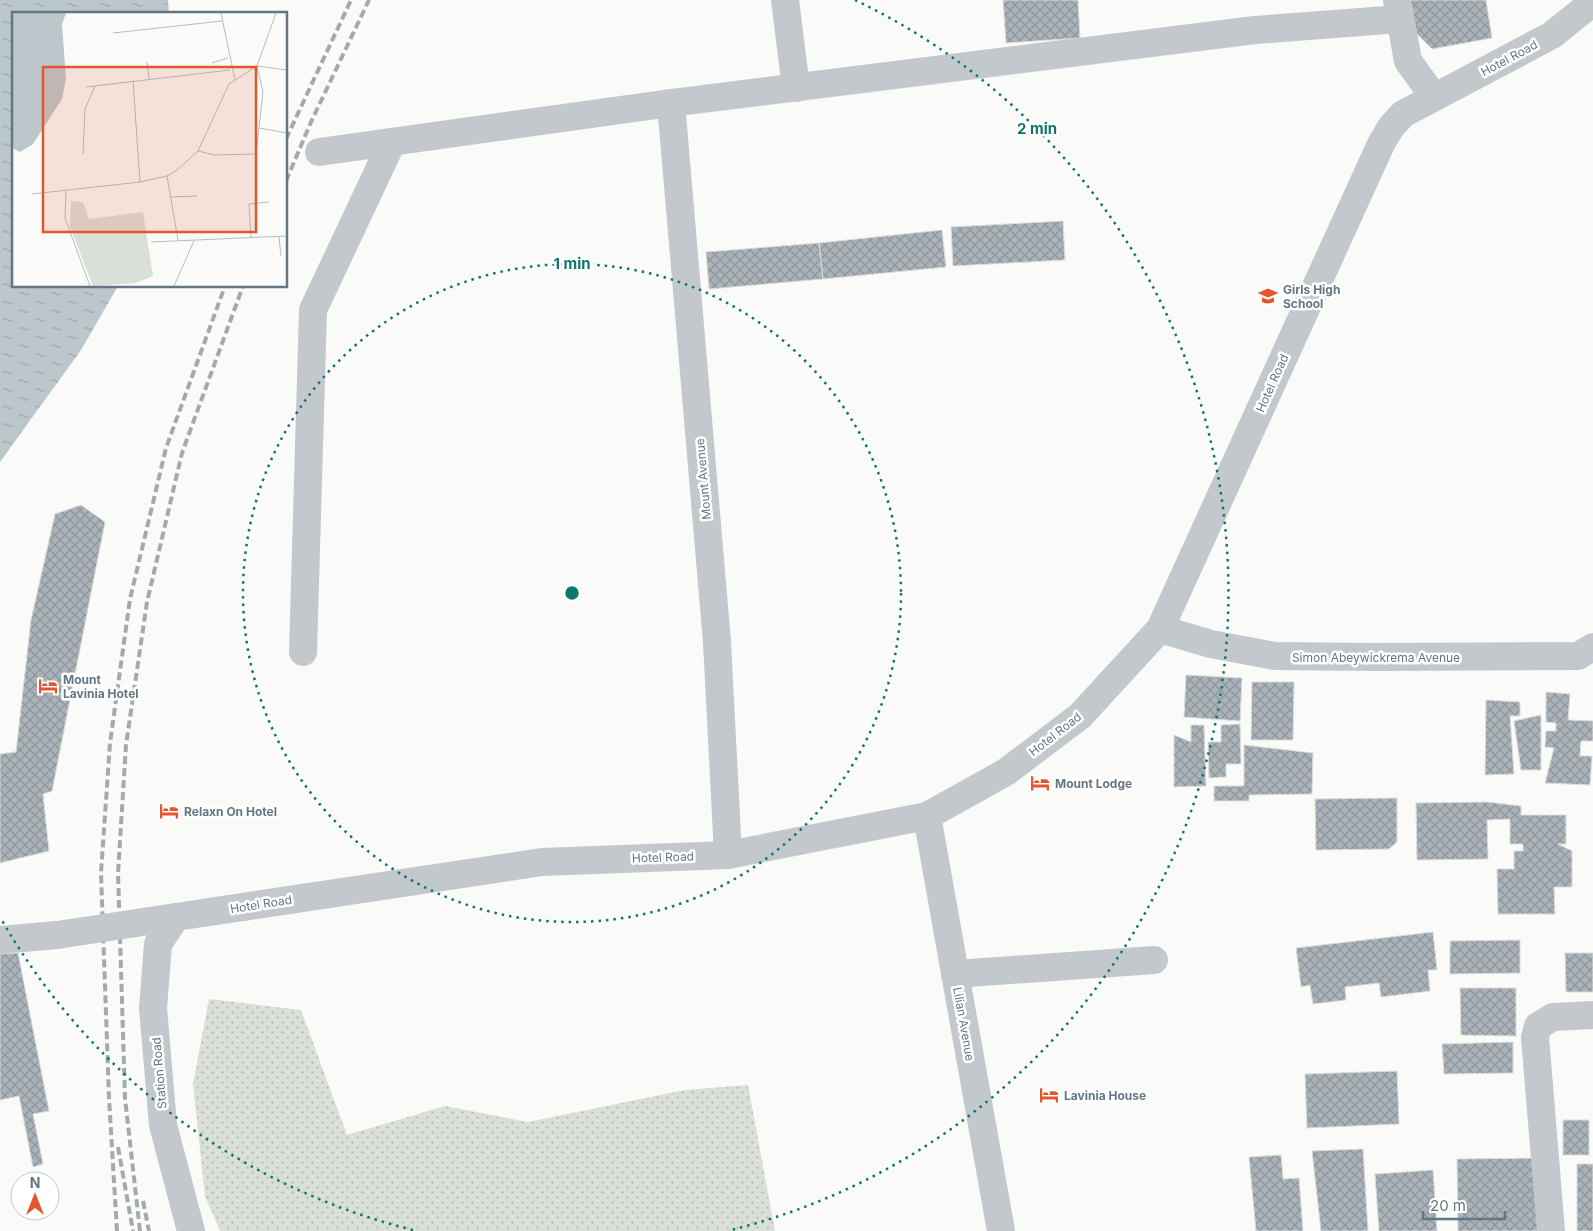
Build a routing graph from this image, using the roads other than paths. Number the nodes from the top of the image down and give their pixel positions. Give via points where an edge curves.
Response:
1 (785, 0) edge
2 (1593, 2) edge
3 (1399, 10) edge
4 (796, 88) junction
5 (1434, 97) junction
6 (671, 103) junction
7 (392, 142) junction
8 (319, 152) dead end
9 (1160, 629) junction
10 (1593, 647) edge
11 (303, 652) dead end
12 (927, 816) junction
13 (728, 855) junction
14 (176, 917) junction
15 (0, 940) edge
16 (1154, 960) dead end
17 (955, 974) junction
18 (1593, 1015) edge
19 (191, 1231) edge
20 (1001, 1231) edge
21 (1551, 1231) edge

1 - 4 street
2 - 5 street, Hotel Road via 1552,35
3 - 4 street
3 - 5 street via 1408,61
4 - 6 street
5 - 9 street, Hotel Road via 1403,114 1381,144
6 - 7 street
6 - 13 street, Mount Avenue via 717,642
7 - 8 street
7 - 11 street via 313,310
9 - 10 street, Simon Abeywickrema Avenue via 1211,644 1275,656 1578,656
9 - 12 street, Hotel Road via 1080,716 1006,772
12 - 13 street, Hotel Road
12 - 17 street, Lilian Avenue
13 - 14 street, Hotel Road via 542,862
14 - 15 street, Hotel Road, bridge via 57,936
14 - 19 street, Station Road via 158,944 153,1008 163,1124
16 - 17 street
17 - 20 street, Lilian Avenue
18 - 21 street via 1553,1017 1538,1026 1535,1037

